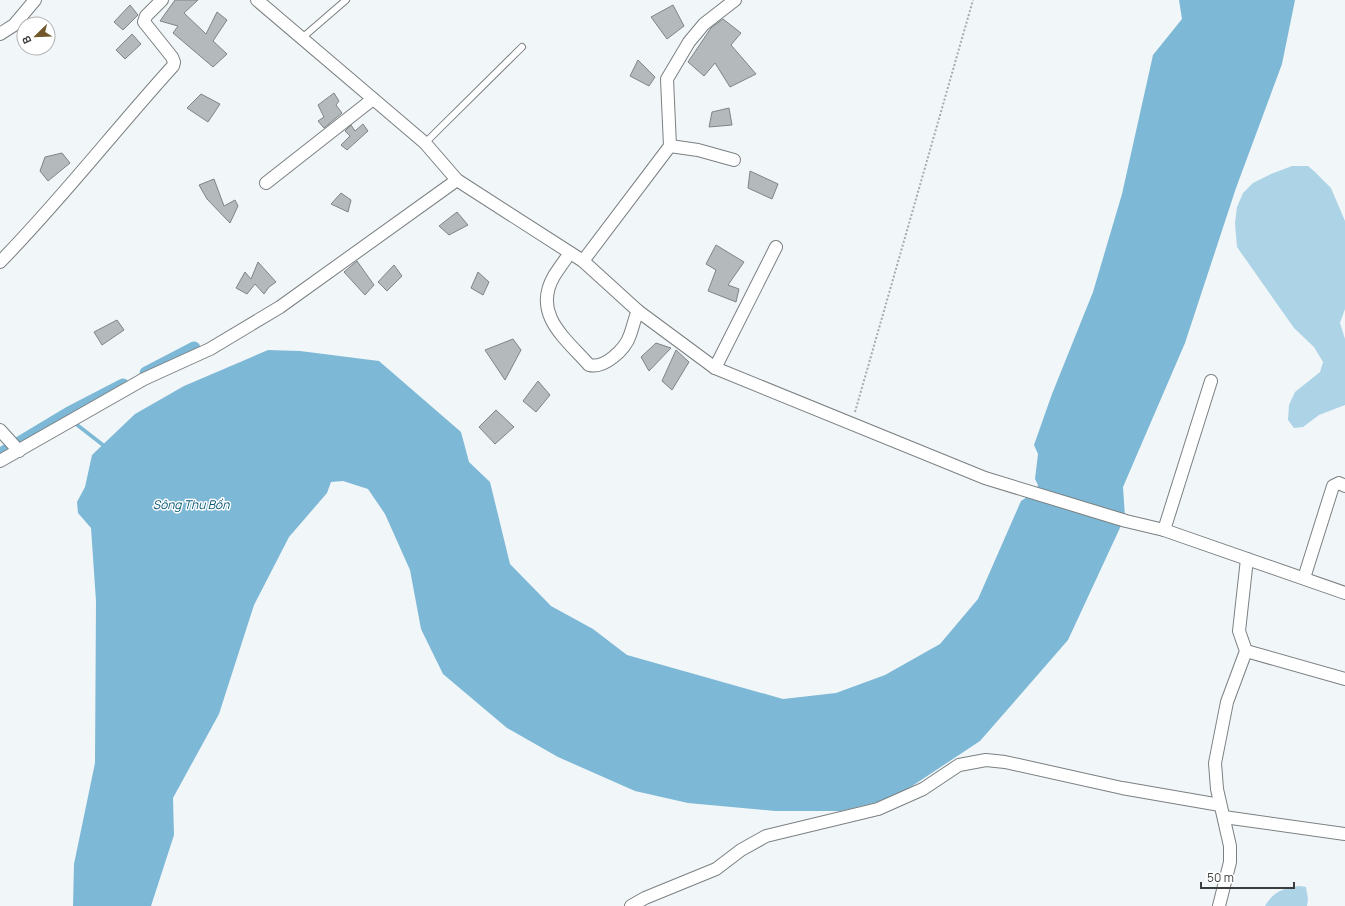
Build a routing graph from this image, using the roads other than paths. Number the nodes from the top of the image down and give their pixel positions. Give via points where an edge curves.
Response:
1 (35, 0) edge
2 (162, 0) edge
3 (257, 0) edge
4 (346, 0) edge
5 (735, 0) edge
6 (0, 34) edge
7 (302, 38) junction
8 (522, 47) dead end
9 (374, 99) junction
10 (425, 143) junction
11 (670, 146) junction
12 (734, 160) dead end
13 (457, 180) junction
14 (266, 183) dead end
15 (776, 247) dead end
16 (570, 253) junction
17 (583, 261) junction
18 (0, 262) edge
19 (638, 312) junction
20 (715, 368) junction
21 (1211, 381) dead end
22 (0, 430) edge
23 (16, 447) junction
24 (0, 461) edge
25 (1345, 486) edge
26 (1164, 530) junction
27 (1247, 559) junction
28 (1304, 578) junction
29 (1345, 593) edge
30 (1246, 651) junction
31 (1345, 679) edge
32 (1220, 805) junction
33 (1224, 817) junction
34 (1345, 834) edge
35 (631, 906) edge
36 (1219, 906) edge

1 - 6 street via 14,25
2 - 18 street via 146,16 144,22 172,57 172,66 37,224
3 - 7 street
4 - 7 lane
5 - 11 street via 699,30 667,79
7 - 9 street
8 - 10 lane
9 - 10 street
9 - 14 street
10 - 13 street
11 - 12 street via 698,150
11 - 17 street
13 - 16 street
13 - 23 street via 280,307 210,349 144,379
15 - 20 street
16 - 17 street
16 - 19 street via 551,282 546,309 556,327 589,365 600,366 618,352 630,337 632,324
17 - 19 street
19 - 20 street
20 - 26 street via 985,478
21 - 26 street
22 - 23 street
23 - 24 street
25 - 28 street via 1339,482 1333,486
26 - 27 street
27 - 28 street
27 - 30 street via 1239,631
28 - 29 street
30 - 31 street
30 - 32 street via 1228,702 1215,763
32 - 33 street
32 - 35 street via 1122,788 1005,762 971,762 949,770 907,797 878,809 766,836 741,850 716,869
33 - 34 street
33 - 36 street via 1230,846 1230,862

